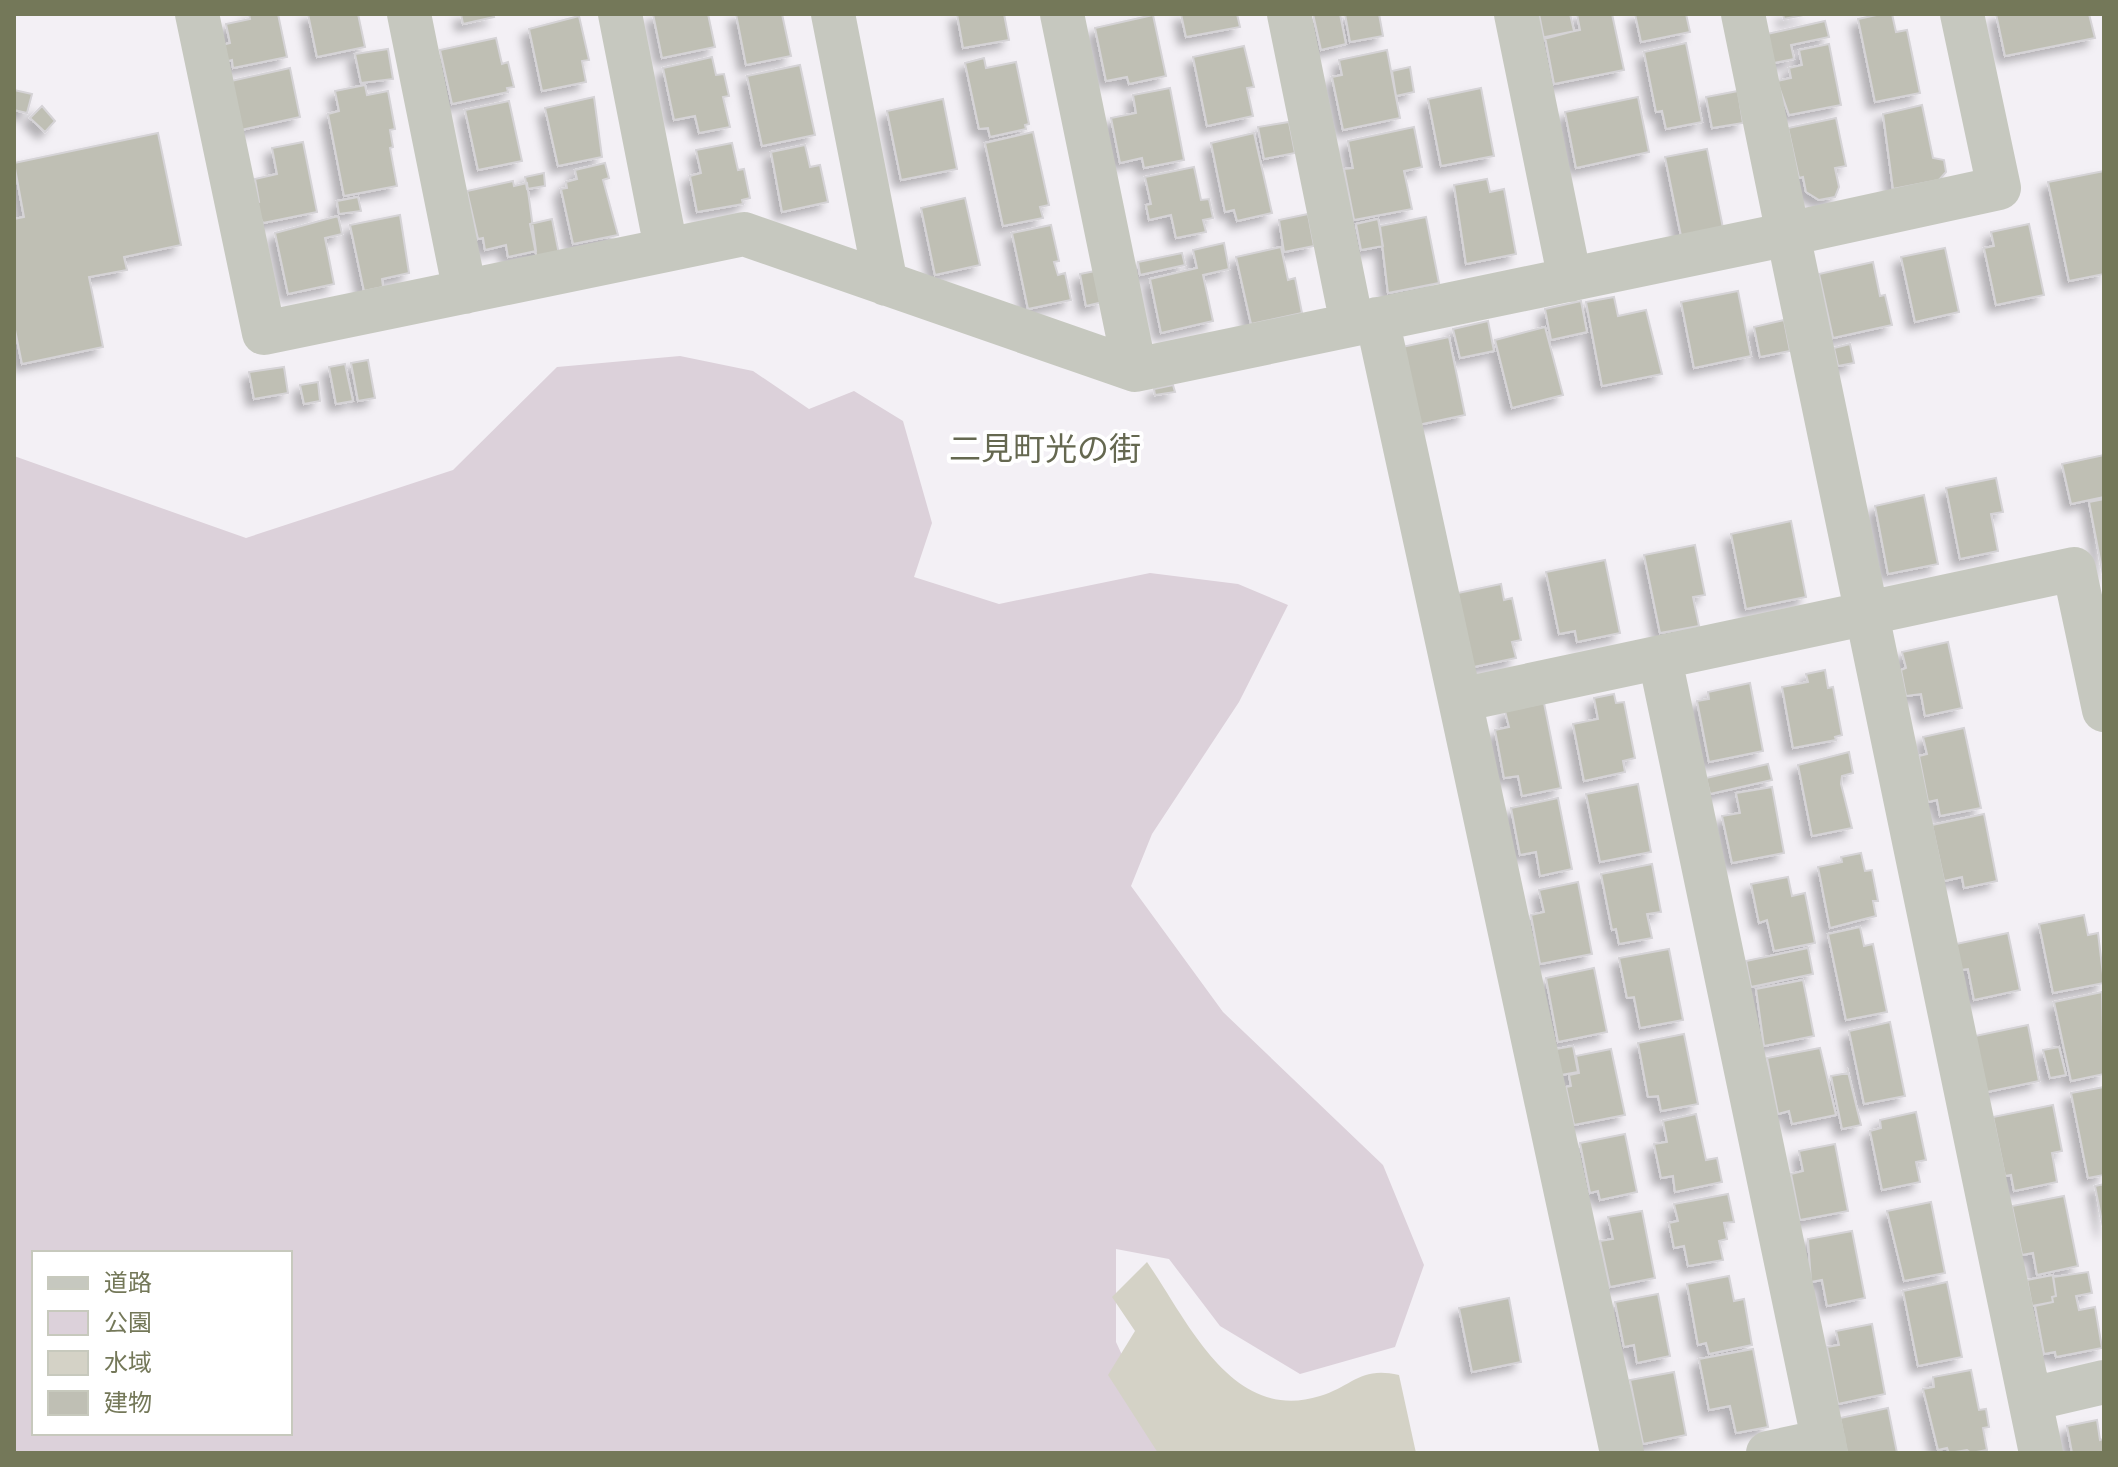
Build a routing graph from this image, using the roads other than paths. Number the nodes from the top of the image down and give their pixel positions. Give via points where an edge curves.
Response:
1 (197, 14) edge
2 (409, 14) edge
3 (620, 14) edge
4 (833, 14) edge
5 (1062, 14) edge
6 (1289, 14) edge
7 (1516, 14) edge
8 (1743, 14) edge
9 (1962, 14) edge
10 (1788, 234) junction
11 (666, 248) junction
12 (1570, 280) junction
13 (886, 284) junction
14 (465, 292) junction
15 (1365, 321) junction
16 (1135, 370) junction
17 (1865, 614) junction
18 (1660, 659) junction
19 (1460, 700) junction
20 (2104, 710) edge
21 (2104, 1382) edge
22 (2031, 1399) junction
23 (1825, 1447) edge
24 (1622, 1453) edge
25 (1768, 1453) edge
26 (2041, 1453) edge

1 - 14 street via 264,333
2 - 14 street
3 - 11 street
4 - 13 street
5 - 16 street
6 - 15 street
7 - 12 street
8 - 10 street
9 - 10 street via 1999,188
10 - 12 street
10 - 17 street
11 - 13 street via 744,234
11 - 14 street
12 - 15 street
13 - 16 street
15 - 16 street
15 - 19 street
17 - 18 street
17 - 20 street via 2074,569
17 - 22 street
18 - 19 street
18 - 23 street
19 - 24 street
21 - 22 street
22 - 26 street
23 - 25 street

